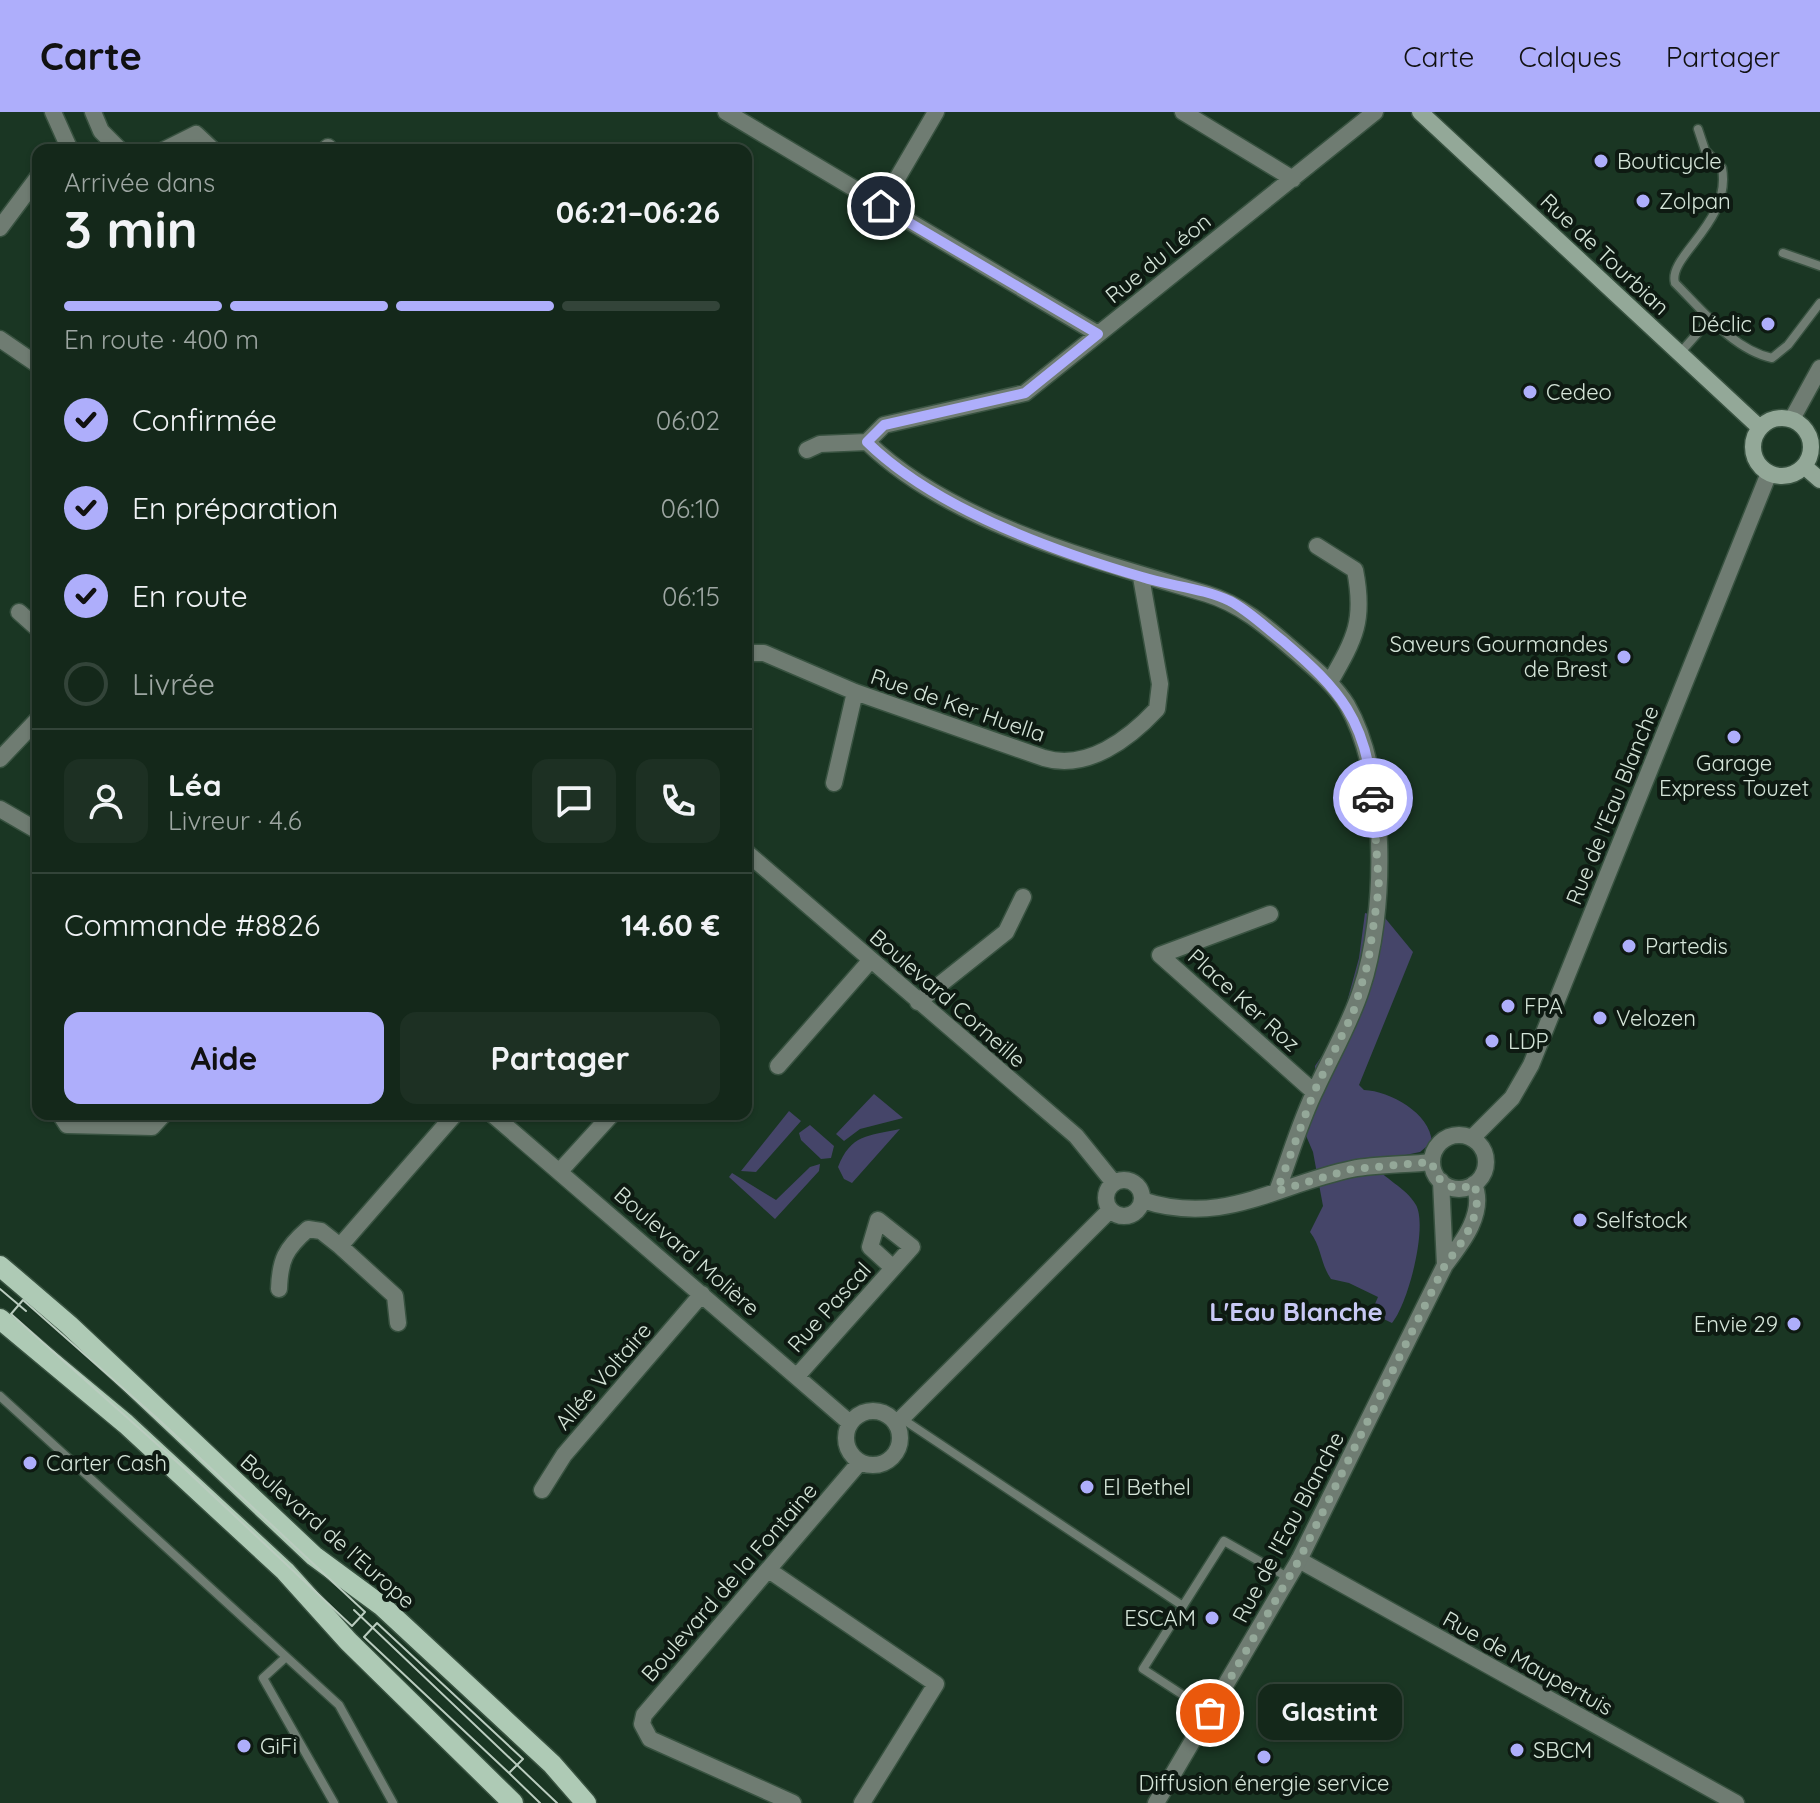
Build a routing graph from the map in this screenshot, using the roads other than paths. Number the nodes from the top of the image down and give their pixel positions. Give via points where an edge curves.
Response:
1 (53, 112) edge
2 (93, 112) edge
3 (726, 112) edge
4 (936, 112) edge
5 (1183, 112) edge
6 (1375, 112) edge
7 (1420, 112) edge
8 (1698, 129) dead end
9 (65, 144) edge
10 (114, 144) edge
11 (176, 144) edge
12 (207, 144) edge
13 (1293, 179) junction
14 (32, 185) edge
15 (881, 206) junction
16 (0, 228) edge
17 (1783, 253) dead end
18 (1820, 266) edge
19 (1820, 303) edge
20 (1711, 318) junction
21 (1098, 334) junction
22 (0, 339) edge
23 (1680, 354) junction
24 (32, 361) edge
25 (1820, 368) edge
26 (1792, 419) junction
27 (1760, 428) junction
28 (867, 442) junction
29 (807, 450) dead end
30 (1804, 466) junction
31 (1769, 473) junction
32 (1820, 480) edge
33 (1317, 546) dead end
34 (1141, 577) junction
35 (19, 612) dead end
36 (32, 624) edge
37 (752, 653) edge
38 (1330, 682) junction
39 (855, 692) junction
40 (32, 725) edge
41 (0, 759) edge
42 (834, 783) dead end
43 (0, 809) edge
44 (32, 828) edge
45 (752, 857) edge
46 (1023, 897) dead end
47 (1270, 914) dead end
48 (870, 961) junction
49 (918, 1002) junction
50 (778, 1066) dead end
51 (1314, 1092) junction
52 (64, 1120) edge
53 (158, 1120) edge
54 (450, 1120) edge
55 (499, 1120) edge
56 (607, 1120) edge
57 (1472, 1138) junction
58 (1432, 1162) junction
59 (560, 1171) junction
60 (1441, 1181) junction
61 (1114, 1183) junction
62 (1474, 1184) junction
63 (1277, 1191) junction
64 (1142, 1200) junction
65 (1110, 1210) junction
66 (340, 1246) junction
67 (1445, 1265) junction
68 (0, 1266) edge
69 (893, 1268) dead end
70 (279, 1289) dead end
71 (702, 1294) junction
72 (0, 1319) edge
73 (398, 1323) dead end
74 (798, 1375) junction
75 (0, 1396) edge
76 (898, 1421) junction
77 (850, 1423) junction
78 (860, 1462) junction
79 (542, 1490) dead end
80 (1299, 1560) junction
81 (770, 1571) junction
82 (1289, 1578) junction
83 (1183, 1606) junction
84 (286, 1657) junction
85 (1210, 1713) junction
86 (576, 1799) edge
87 (334, 1803) edge
88 (393, 1803) edge
89 (513, 1803) edge
90 (793, 1803) edge
91 (862, 1803) edge
92 (1156, 1803) edge
93 (1736, 1803) edge

1 - 9 street
2 - 10 street
3 - 15 street
4 - 15 street
5 - 13 street
6 - 13 street, Rue du Léon
7 - 23 main road, Rue de Tourbian
8 - 20 lane via 1705,150 1722,168 1721,203 1673,275
11 - 12 street via 196,134
13 - 21 street, Rue du Léon
14 - 16 street
15 - 21 street
17 - 18 lane
19 - 20 lane via 1772,358 1730,336
20 - 23 lane
21 - 28 street, Rue du Léon via 1025,393 884,425
22 - 24 street
23 - 27 main road, Rue de Tourbian
25 - 26 street
26 - 27 main road via 1777,418
26 - 30 main road via 1809,436 1811,452
27 - 31 main road via 1754,456
28 - 29 street via 820,444
28 - 34 street via 905,474 999,524
30 - 31 main road via 1788,476
30 - 32 main road
31 - 57 street, Rue de l'Eau Blanche via 1531,1065 1512,1098
33 - 38 street via 1355,570 1359,589 1356,636
34 - 38 street via 1230,601
34 - 39 street, Rue de Ker Huella via 1160,684 1157,709 1128,735 1089,758 1053,761
35 - 36 street
37 - 39 street, Rue de Ker Huella via 764,653
38 - 51 street via 1359,732 1368,762 1379,887 1362,988
39 - 42 street
40 - 41 street
43 - 44 street
45 - 48 street, Boulevard Corneille
46 - 49 street via 1006,932
47 - 51 street, Place Ker Roz via 1160,955
48 - 49 street, Boulevard Corneille
48 - 50 street
49 - 61 street, Boulevard Corneille via 1076,1136
51 - 63 street
52 - 53 street via 67,1125 152,1127
54 - 66 street
55 - 59 street, Boulevard Molière
56 - 59 street
57 - 58 street via 1446,1139
57 - 62 street via 1486,1163
58 - 60 street
58 - 63 street via 1352,1169
59 - 71 street, Boulevard Molière
60 - 62 street via 1455,1188
60 - 67 street, Rue de l'Eau Blanche
61 - 64 street via 1133,1183
61 - 65 street via 1106,1195
62 - 67 street, Rue de l'Eau Blanche via 1474,1216
63 - 64 street via 1212,1210 1168,1209
64 - 65 street via 1125,1216
65 - 76 street
66 - 70 street via 321,1231 308,1229 280,1260
66 - 73 street via 395,1296
67 - 80 street, Rue de l'Eau Blanche
68 - 86 main road, Boulevard de l'Europe via 314,1556 382,1606 552,1764
69 - 74 street, Rue Pascal
71 - 74 street, Boulevard Molière
71 - 79 street, Allée Voltaire via 564,1455
72 - 89 main road via 126,1424 285,1571 348,1641
74 - 77 street, Boulevard Molière
75 - 84 lane
76 - 77 street via 873,1411
76 - 78 street via 900,1440 893,1456 877,1465
76 - 83 lane
77 - 78 street via 846,1440
78 - 81 street, Boulevard de la Fontaine
80 - 82 street, Rue de l'Eau Blanche
80 - 93 street, Rue de Maupertuis
81 - 90 street, Boulevard de la Fontaine via 644,1715 642,1724 663,1747
81 - 91 street via 936,1684
82 - 83 lane via 1224,1541
82 - 85 street, Rue de l'Eau Blanche
83 - 85 lane via 1143,1669
84 - 87 lane via 263,1678
84 - 88 lane via 339,1705
85 - 92 street, Rue de l'Eau Blanche

